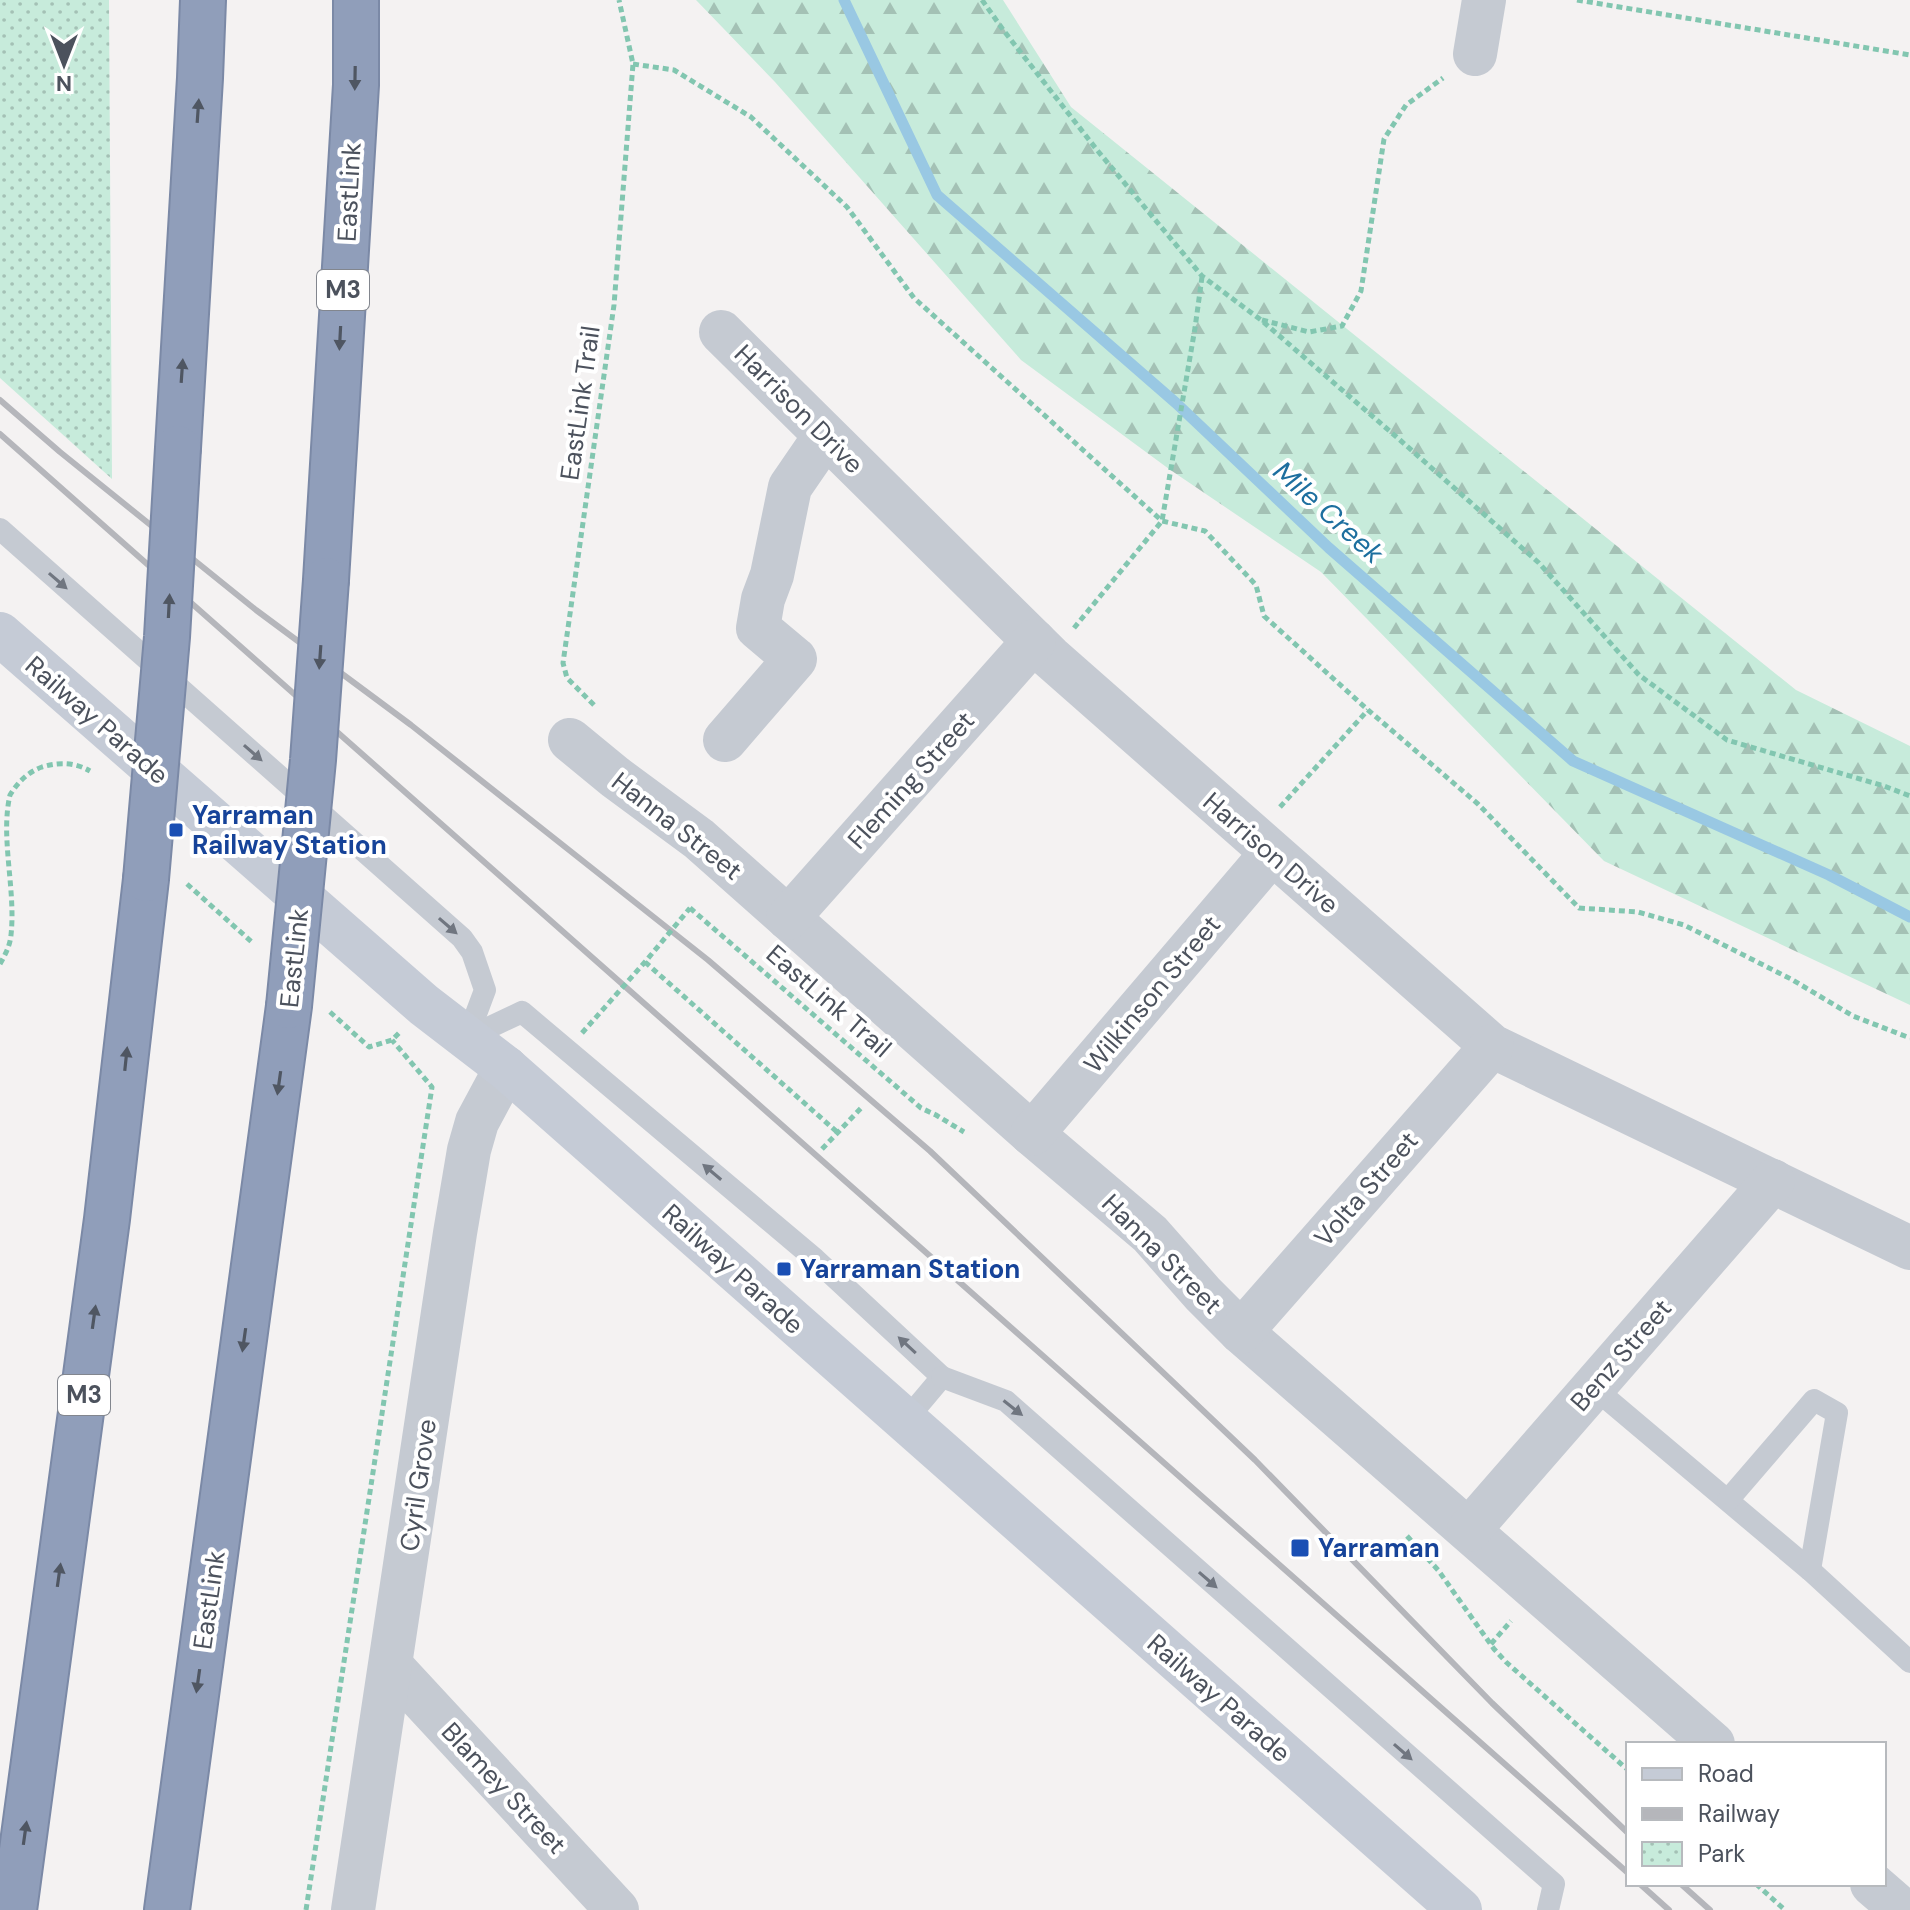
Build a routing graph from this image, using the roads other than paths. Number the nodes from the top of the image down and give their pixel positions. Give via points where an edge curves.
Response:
1 (203, 0) edge
2 (356, 0) edge
3 (1484, 0) edge
4 (1475, 54) road end
5 (721, 332) dead end
6 (825, 436) junction
7 (0, 529) edge
8 (0, 634) edge
9 (1042, 649) junction
10 (725, 740) dead end
11 (579, 748) road end
12 (1262, 845) junction
13 (788, 918) junction
14 (467, 1038) junction
15 (1492, 1046) junction
16 (506, 1068) junction
17 (1032, 1134) junction
18 (1773, 1181) junction
19 (1910, 1248) edge
20 (1241, 1332) junction
21 (942, 1377) junction
22 (1593, 1387) junction
23 (905, 1421) junction
24 (1728, 1500) junction
25 (1469, 1530) junction
26 (1810, 1570) junction
27 (1910, 1662) edge
28 (391, 1666) junction
29 (1711, 1742) edge
30 (1874, 1886) edge
31 (14, 1910) edge
32 (167, 1910) edge
33 (353, 1910) edge
34 (617, 1910) edge
35 (1460, 1910) edge
36 (1548, 1910) edge
37 (1902, 1910) edge

31 -> 1 highway, M3, bridge via 105,1235 146,879 167,637
2 -> 32 highway, EastLink / M3, bridge via 356,85 326,580 289,1006
3 - 4 street
5 - 6 street, Harrison Drive
6 - 9 street, Harrison Drive
6 - 10 street via 790,487 758,628 795,659
7 -> 14 lane via 462,938 485,990
8 - 14 main road, Railway Parade
9 - 12 street, Harrison Drive
9 - 13 street, Fleming Street
11 - 13 street, Hanna Street via 685,828
12 - 15 street, Harrison Drive
12 - 17 street, Wilkinson Street
13 - 17 street, Hanna Street
14 - 16 main road, Railway Parade
21 -> 14 lane via 815,1259 522,1012
15 - 18 street, Harrison Drive
15 - 20 street, Volta Street
16 - 23 main road, Railway Parade
16 - 28 street, Cyril Grove via 477,1122 469,1150
17 - 20 street, Hanna Street via 1150,1234
18 - 19 street, Harrison Drive
18 - 22 street, Benz Street
20 - 25 street, Hanna Street
21 - 23 lane
21 -> 36 lane via 1006,1401 1554,1884
22 - 24 lane
22 - 25 street, Benz Street
23 - 35 main road, Railway Parade
24 - 26 lane
24 - 26 lane via 1814,1400 1837,1413
25 - 29 street, Hanna Street
26 - 27 lane
28 - 33 street, Cyril Grove
28 - 34 street, Blamey Street
30 - 37 street

